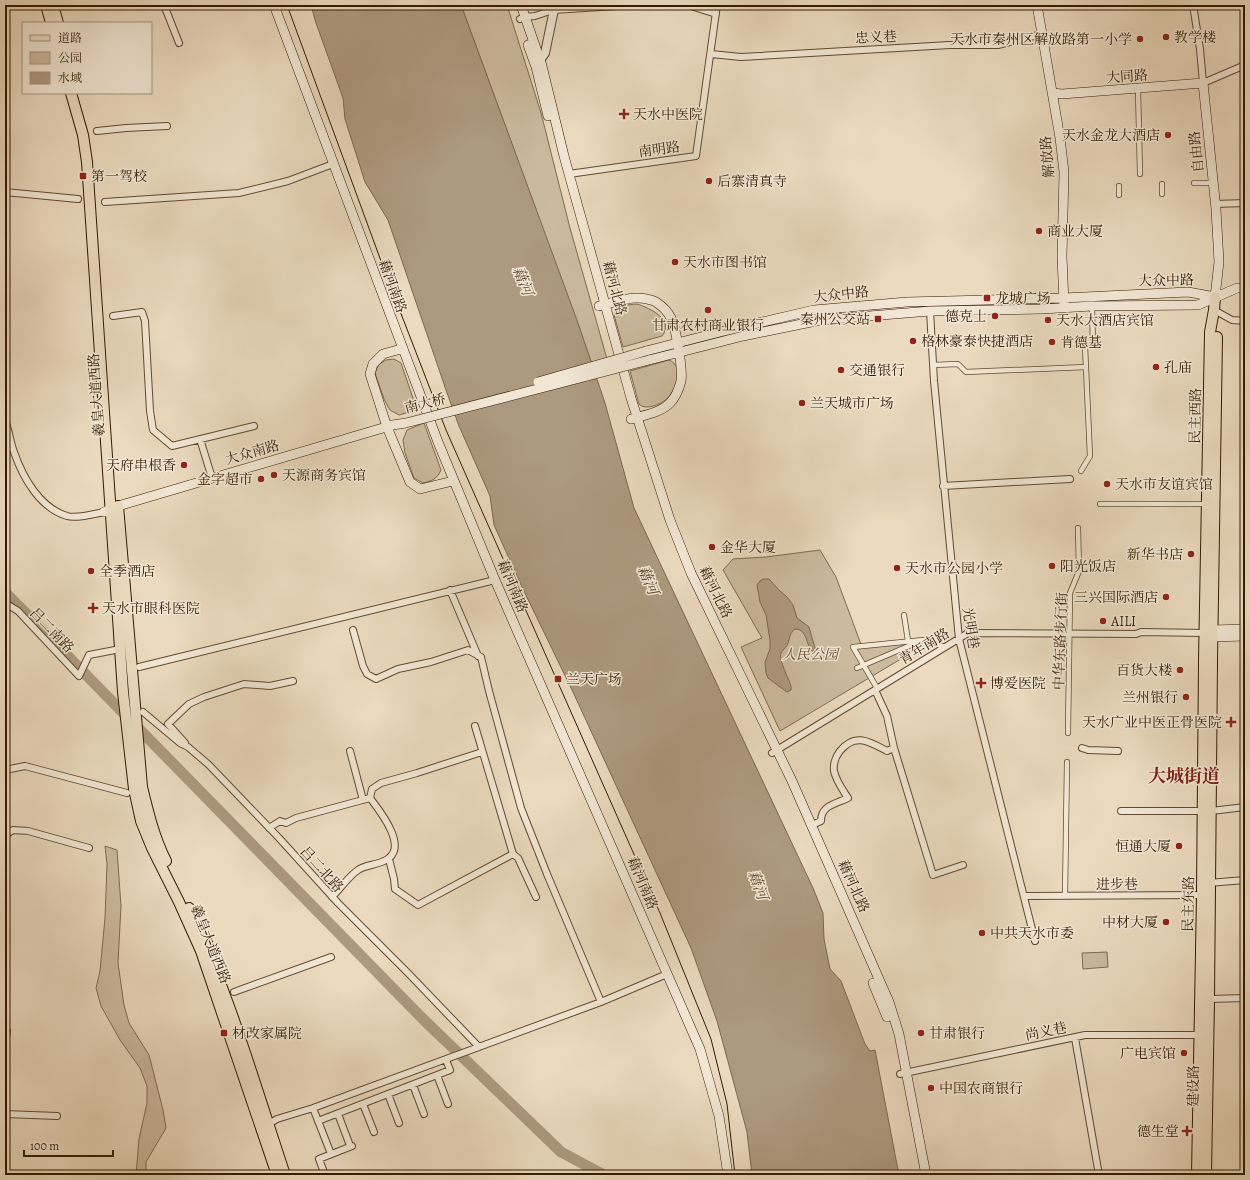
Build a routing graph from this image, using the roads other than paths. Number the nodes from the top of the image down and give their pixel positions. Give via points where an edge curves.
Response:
1 (46, 5) edge
2 (53, 5) edge
3 (164, 5) edge
4 (274, 5) edge
5 (514, 5) edge
6 (520, 5) edge
7 (633, 5) edge
8 (688, 5) edge
9 (717, 5) edge
10 (1037, 5) edge
11 (1193, 5) edge
12 (554, 8) edge
13 (716, 14) junction
14 (522, 18) junction
15 (51, 22) edge
16 (58, 22) edge
17 (1042, 34) junction
18 (179, 43) dead end
19 (710, 54) junction
20 (537, 61) junction
21 (1245, 65) edge
22 (1203, 83) junction
23 (1138, 89) junction
24 (1053, 93) junction
25 (71, 94) edge
26 (78, 94) edge
27 (166, 126) dead end
28 (96, 131) dead end
29 (333, 164) junction
30 (569, 174) junction
31 (1140, 174) dead end
32 (1194, 183) dead end
33 (1213, 183) junction
34 (1162, 184) dead end
35 (1119, 186) dead end
36 (5, 192) edge
37 (1162, 194) dead end
38 (1119, 195) dead end
39 (78, 199) dead end
40 (105, 202) dead end
41 (1245, 203) edge
42 (1215, 204) junction
43 (1245, 288) edge
44 (1215, 297) junction
45 (1064, 303) junction
46 (602, 306) junction
47 (1092, 306) junction
48 (1214, 310) junction
49 (930, 311) junction
50 (113, 316) dead end
51 (1245, 321) edge
52 (677, 347) junction
53 (401, 349) junction
54 (648, 355) joint
55 (933, 365) junction
56 (1086, 367) junction
57 (633, 418) junction
58 (5, 420) edge
59 (254, 426) dead end
60 (390, 426) junction
61 (200, 439) junction
62 (1081, 471) dead end
63 (212, 478) junction
64 (1070, 479) dead end
65 (454, 480) junction
66 (944, 486) junction
67 (1100, 504) dead end
68 (1207, 504) junction
69 (111, 509) junction
70 (1078, 528) dead end
71 (495, 580) junction
72 (450, 590) junction
73 (5, 603) edge
74 (904, 615) dead end
75 (1245, 629) edge
76 (354, 630) dead end
77 (1210, 633) junction
78 (1070, 634) junction
79 (1245, 636) edge
80 (959, 639) junction
81 (923, 640) junction
82 (908, 642) junction
83 (945, 647) junction
84 (115, 650) dead end
85 (478, 656) junction
86 (864, 665) junction
87 (139, 667) dead end
88 (857, 668) dead end
89 (293, 681) dead end
90 (876, 689) junction
91 (143, 712) dead end
92 (475, 726) dead end
93 (1068, 733) dead end
94 (188, 747) junction
95 (894, 748) junction
96 (1082, 748) dead end
97 (350, 751) dead end
98 (774, 751) junction
99 (1118, 751) dead end
100 (482, 752) junction
101 (1067, 762) dead end
102 (5, 770) edge
103 (127, 793) dead end
104 (370, 798) junction
105 (363, 800) junction
106 (1245, 807) edge
107 (1120, 811) dead end
108 (1207, 811) junction
109 (812, 825) junction
110 (269, 828) junction
111 (5, 835) edge
112 (88, 848) dead end
113 (512, 854) junction
114 (389, 859) junction
115 (963, 864) dead end
116 (1245, 880) edge
117 (1206, 883) junction
118 (1206, 895) junction
119 (1024, 896) junction
120 (1065, 896) junction
121 (332, 897) junction
122 (536, 897) dead end
123 (1035, 941) dead end
124 (331, 957) dead end
125 (667, 974) junction
126 (234, 992) dead end
127 (1210, 998) junction
128 (1245, 998) edge
129 (602, 1002) junction
130 (8, 1031) dead end
131 (1198, 1035) junction
132 (1075, 1038) junction
133 (5, 1045) edge
134 (477, 1048) junction
135 (446, 1060) junction
136 (903, 1073) junction
137 (437, 1076) junction
138 (413, 1085) junction
139 (388, 1094) junction
140 (363, 1104) junction
141 (448, 1104) dead end
142 (313, 1108) junction
143 (5, 1114) edge
144 (338, 1114) junction
145 (424, 1114) dead end
146 (57, 1116) dead end
147 (318, 1121) junction
148 (399, 1123) dead end
149 (265, 1126) junction
150 (374, 1132) dead end
151 (331, 1154) junction
152 (277, 1175) edge
153 (285, 1175) edge
154 (325, 1175) edge
155 (728, 1175) edge
156 (920, 1175) edge
157 (926, 1175) edge
158 (1100, 1175) edge
159 (1197, 1175) edge
160 (1206, 1175) edge

1 - 15 main road
2 - 16 main road
3 - 18 street
4 - 29 main road, 藉河南路
5 - 14 main road, 藉河北路
6 - 14 main road, 藉河北路
7 - 12 street
8 - 13 street
9 - 13 street, 南明路
10 - 17 main road, 解放路
11 - 22 street, 自由路
12 - 14 street
12 - 20 street via 545,53
13 - 19 street, 南明路
14 - 20 main road, 藉河北路
17 - 19 street, 忠义巷 via 998,45 950,45 741,57
17 - 24 main road, 解放路
19 - 30 street, 南明路 via 696,156
20 - 30 main road, 藉河北路
20 - 46 main road, 藉河北路 via 558,158
21 - 22 street
22 - 23 main road, 大同路
22 - 33 main road, 自由路
23 - 24 main road, 大同路
23 - 31 street
24 - 45 main road, 解放路 via 1064,172
25 - 69 main road, 羲皇大道西路 via 83,135 87,162
26 - 69 main road, 羲皇大道西路 via 94,162
27 - 28 street
29 - 40 street via 288,181 239,193
29 - 53 main road, 藉河南路
30 - 46 main road, 藉河北路
32 - 33 street
33 - 42 main road, 自由路
34 - 37 street
35 - 38 street
36 - 39 street
41 - 42 street
42 - 44 main road, 自由路 via 1219,262
43 - 44 main road via 1237,288
44 - 45 main road, 大众中路 via 1188,292
44 - 47 main road, 大众中路 via 1198,305
44 - 48 main road
45 - 47 main road, 大众中路
45 - 49 main road, 大众中路
45 - 52 main road, 大众中路 via 907,302 814,310
46 - 52 main road via 630,298 644,298 656,303 667,311 672,319
46 - 57 main road, 藉河北路
47 - 56 street via 1093,346 1085,346
48 - 51 street via 1232,320
48 - 68 main road, 民主西路 via 1210,332
48 - 77 main road, 民主西路 via 1217,333
49 - 52 main road, 大众中路 via 821,320
49 - 55 street, 光明巷
50 - 61 street via 142,312 145,321 153,430 172,446
52 - 54 main road, 大众中路
52 - 57 main road via 681,367 677,393 670,403 659,410
53 - 60 main road via 383,354 373,364 370,374
53 - 65 main road, 藉河南路
54 - 60 main road, 南大桥, bridge
55 - 56 street via 958,364 966,372
55 - 66 street, 光明巷
56 - 62 street via 1090,456
57 - 98 main road, 藉河北路 via 691,573
58 - 69 street via 20,466 30,486 47,506 68,517
59 - 61 street
60 - 63 main road, 大众南路
60 - 65 main road via 410,482 420,489
61 - 63 street
63 - 69 main road, 大众南路
64 - 66 street
65 - 71 main road, 藉河南路
66 - 80 street, 光明巷
67 - 68 street
68 - 77 main road, 民主西路
69 - 149 main road, 羲皇大道西路 via 134,696 142,787 149,817 159,846 206,945 225,994
69 - 149 main road, 羲皇大道西路 via 126,724 134,789 141,821 201,951
70 - 78 street, 中华东路步行街 via 1079,571 1070,593
71 - 72 street
71 - 125 main road, 藉河南路
72 - 85 street
72 - 87 street
73 - 84 street, 吕二南路 via 18,611 80,674 89,655
74 - 82 street
75 - 77 main road
76 - 85 street via 363,666 367,674 376,679 398,669 468,650
77 - 78 street, 青年南路
77 - 79 main road
77 - 108 main road, 民主东路
78 - 80 street, 青年南路 via 968,633
78 - 93 street, 中华东路步行街
80 - 83 street, 青年南路
80 - 119 street, 光明巷
81 - 82 street
81 - 83 street
81 - 86 street
82 - 86 street via 853,647
83 - 90 street, 青年南路
85 - 129 street via 481,657 521,808 546,874
86 - 88 street
86 - 90 street
89 - 94 street via 270,686 244,684 189,704 168,724
90 - 95 street via 887,716
90 - 98 street, 青年南路
91 - 94 street, 吕二北路
92 - 100 street
94 - 110 street, 吕二北路 via 208,764
95 - 109 street via 887,751 870,742 848,742 838,754 834,769 848,798 825,809 821,814 821,821
95 - 115 street via 933,875
96 - 99 street
97 - 105 street
98 - 109 main road, 藉河北路
98 - 136 main road, 藉河北路 via 885,1008
100 - 104 street via 381,783 372,789
100 - 113 street
101 - 120 street
102 - 103 street via 25,766
104 - 105 street
104 - 114 street via 386,819 394,838 395,849
105 - 110 street via 286,823 280,821
106 - 108 street
107 - 108 street
108 - 117 main road, 民主东路
109 - 136 main road, 藉河北路 via 889,1002 899,1034
110 - 121 street, 吕二北路
111 - 112 street via 13,830 28,831
113 - 114 street via 418,905 395,889
113 - 122 street via 518,858
114 - 121 street via 358,870
116 - 117 street
117 - 118 main road, 民主东路
118 - 120 street, 进步巷
118 - 127 main road, 民主东路
118 - 131 main road, 民主东路
119 - 120 street, 进步巷
119 - 123 street, 光明巷
121 - 134 street, 吕二北路
124 - 126 street
125 - 129 street
125 - 155 main road, 藉河南路 via 700,1049 719,1116
127 - 128 street
127 - 160 main road, 建设路
129 - 134 street
130 - 133 street
131 - 132 street, 尚义巷
131 - 159 main road, 民主东路
132 - 136 street, 尚义巷
132 - 158 street
134 - 135 street
135 - 137 street via 450,1070
135 - 142 street
136 - 156 main road, 藉河北路
136 - 157 main road, 藉河北路
137 - 138 street
137 - 141 street
138 - 139 street
138 - 145 street
139 - 140 street
139 - 148 street
140 - 144 street
140 - 150 street
142 - 147 street
142 - 149 street via 277,1119
143 - 146 street
144 - 147 street
144 - 151 street via 351,1144
147 - 151 street
149 - 152 main road, 羲皇大道西路
149 - 153 main road, 羲皇大道西路
151 - 154 street via 319,1159

